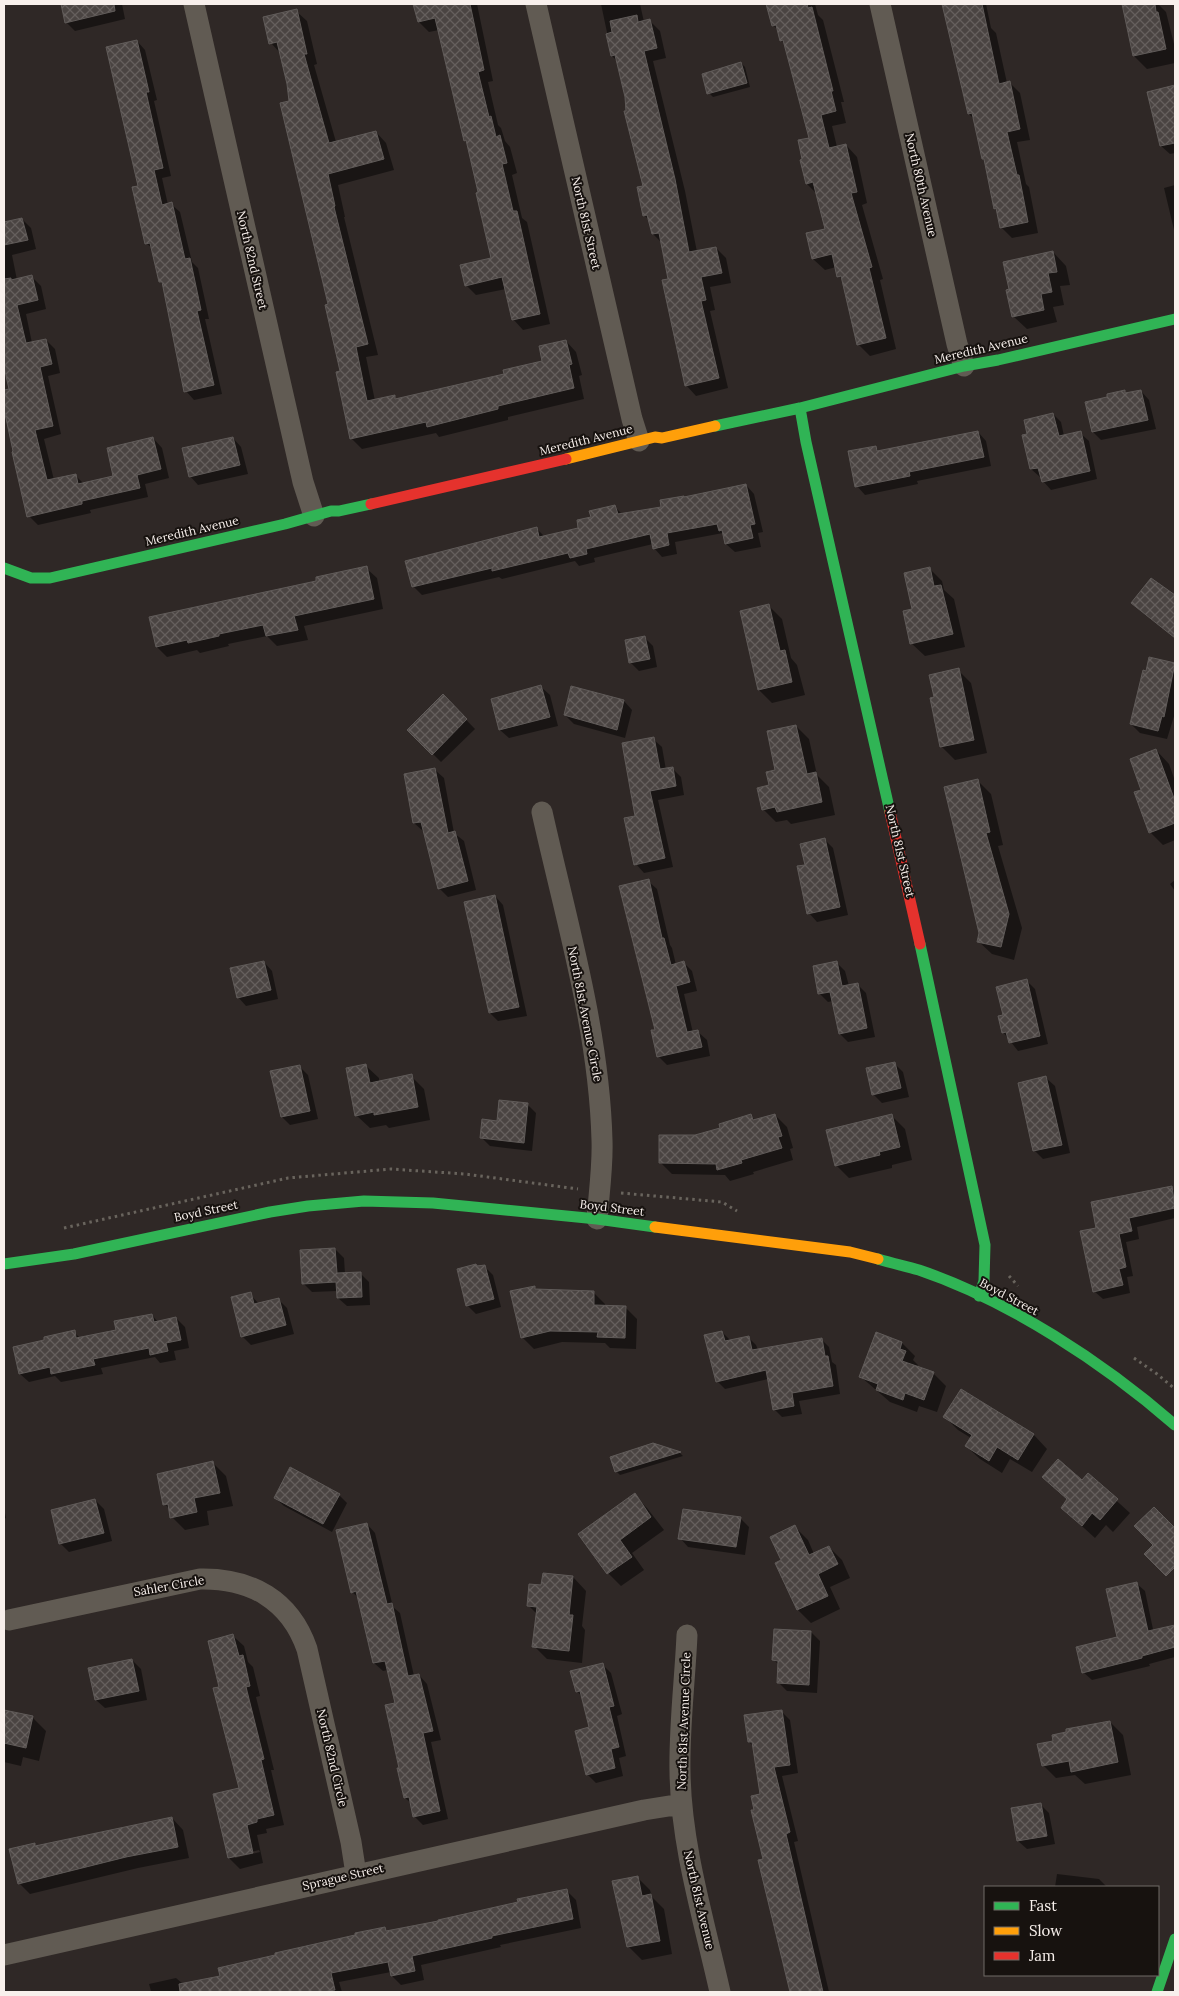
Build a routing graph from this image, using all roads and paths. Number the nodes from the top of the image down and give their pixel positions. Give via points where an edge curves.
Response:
1 (194, 4) edge
2 (536, 4) edge
3 (880, 4) edge
4 (1175, 319) edge
5 (964, 366) junction
6 (800, 408) junction
7 (639, 441) junction
8 (314, 516) junction
9 (4, 568) edge
10 (542, 812) dead end
11 (596, 1219) junction
12 (4, 1264) edge
13 (979, 1296) junction
14 (1175, 1425) edge
15 (8, 1620) dead end
16 (687, 1635) dead end
17 (305, 1643) joint
18 (682, 1806) junction
19 (356, 1874) junction
20 (1175, 1939) edge
21 (4, 1955) edge
22 (720, 1992) edge
23 (1157, 1992) edge

1 - 8 street, North 82nd Street via 303,482
2 - 7 street, North 81st Street
3 - 5 street, North 80th Avenue
4 - 5 street, Meredith Avenue
5 - 6 street, Meredith Avenue
6 - 7 street, Meredith Avenue
6 - 13 street, North 81st Street via 983,1236 984,1280
7 - 8 street, Meredith Avenue
8 - 9 street, Meredith Avenue via 50,578 31,578
10 - 11 street, North 81st Avenue Circle via 585,1001 597,1072 602,1142
11 - 12 street, Boyd Street via 432,1203 364,1201 270,1212 74,1254
11 - 13 street, Boyd Street via 850,1252 918,1270
13 - 14 street, Boyd Street via 1071,1347 1144,1398
15 - 17 street, Sahler Circle via 188,1580 216,1578 236,1581 269,1596 284,1609
16 - 18 street, North 81st Avenue Circle via 680,1772
17 - 19 street, North 82nd Circle
18 - 19 street, Sprague Street via 644,1810
18 - 22 street, North 81st Avenue via 685,1837
19 - 21 street, Sprague Street
20 - 23 street

